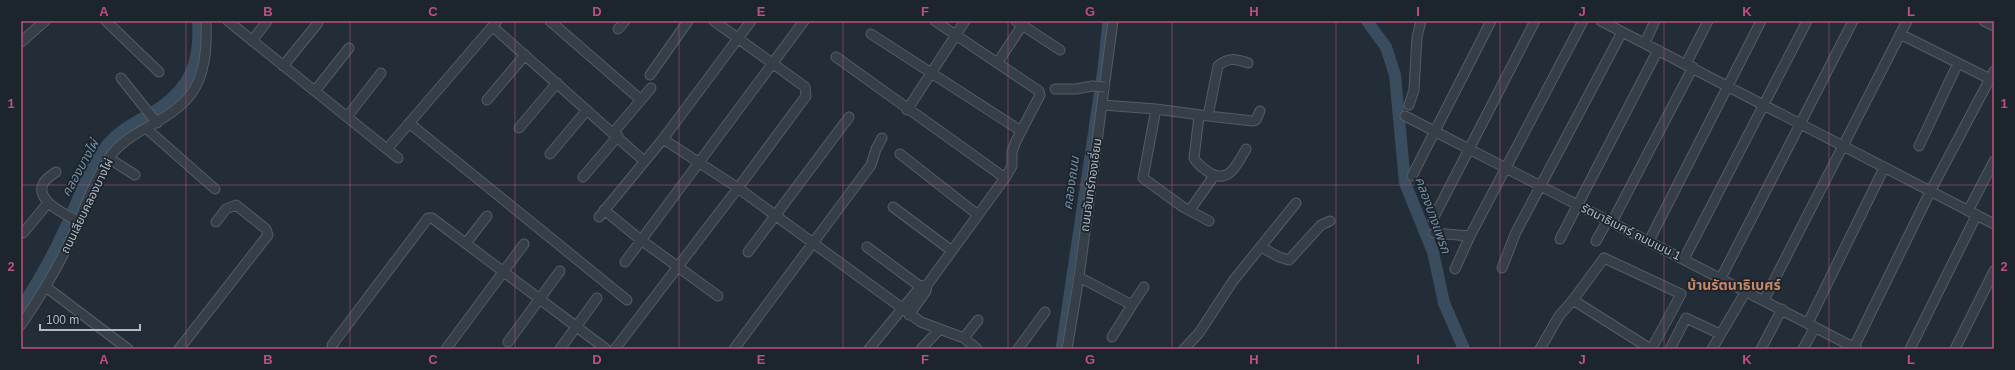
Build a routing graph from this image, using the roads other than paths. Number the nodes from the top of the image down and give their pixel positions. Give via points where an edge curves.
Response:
1 (44, 21) edge
2 (106, 21) edge
3 (206, 21) edge
4 (228, 21) edge
5 (267, 21) edge
6 (550, 21) edge
7 (625, 21) edge
8 (688, 21) edge
9 (714, 21) edge
10 (751, 21) edge
11 (804, 21) edge
12 (935, 21) edge
13 (965, 21) edge
14 (1114, 21) edge
15 (1421, 21) edge
16 (1491, 21) edge
17 (1535, 21) edge
18 (1583, 21) edge
19 (1655, 21) edge
20 (1708, 21) edge
21 (1761, 21) edge
22 (1807, 21) edge
23 (1853, 21) edge
24 (1907, 21) edge
25 (1984, 21) edge
26 (1021, 22) edge
27 (1606, 22) edge
28 (318, 23) dead end
29 (495, 24) edge
30 (1994, 26) edge
31 (618, 29) dead end
32 (1622, 32) junction
33 (871, 34) dead end
34 (1900, 34) junction
35 (956, 35) junction
36 (738, 39) junction
37 (252, 40) junction
38 (21, 42) edge
39 (1645, 43) junction
40 (349, 48) dead end
41 (1060, 50) dead end
42 (1658, 50) junction
43 (525, 55) junction
44 (836, 57) dead end
45 (998, 62) junction
46 (1248, 63) dead end
47 (1958, 63) junction
48 (771, 64) junction
49 (283, 66) junction
50 (1689, 66) junction
51 (159, 72) dead end
52 (381, 73) dead end
53 (931, 73) junction
54 (650, 75) dead end
55 (1992, 75) edge
56 (121, 78) dead end
57 (557, 83) junction
58 (1728, 86) junction
59 (651, 88) dead end
60 (1104, 88) junction
61 (1055, 89) dead end
62 (315, 91) junction
63 (487, 100) dead end
64 (641, 100) junction
65 (1102, 105) junction
66 (1409, 105) dead end
67 (1764, 105) junction
68 (1156, 109) junction
69 (587, 110) junction
70 (907, 110) junction
71 (1260, 111) dead end
72 (347, 116) junction
73 (1204, 116) junction
74 (1405, 116) dead end
75 (849, 117) dead end
76 (157, 121) junction
77 (409, 123) junction
78 (1800, 124) junction
79 (519, 128) dead end
80 (147, 129) junction
81 (1020, 131) junction
82 (1434, 131) junction
83 (615, 135) junction
84 (882, 138) dead end
85 (663, 139) junction
86 (1843, 146) junction
87 (1919, 146) dead end
88 (388, 149) junction
89 (1246, 149) dead end
90 (1470, 150) junction
91 (550, 154) dead end
92 (900, 154) dead end
93 (398, 158) dead end
94 (110, 159) junction
95 (644, 161) junction
96 (1994, 161) edge
97 (698, 162) junction
98 (1505, 168) junction
99 (1884, 168) junction
100 (56, 172) dead end
101 (135, 175) dead end
102 (1214, 176) junction
103 (1412, 176) dead end
104 (583, 177) dead end
105 (1006, 178) junction
106 (1541, 186) junction
107 (738, 188) junction
108 (215, 189) dead end
109 (1930, 192) junction
110 (48, 203) junction
111 (1296, 203) dead end
112 (1577, 204) junction
113 (893, 207) dead end
114 (1190, 210) junction
115 (1968, 211) junction
116 (978, 215) junction
117 (487, 216) dead end
118 (776, 216) junction
119 (1976, 216) junction
120 (1433, 219) dead end
121 (77, 221) junction
122 (1209, 221) dead end
123 (1330, 221) dead end
124 (1610, 221) junction
125 (216, 222) dead end
126 (1994, 224) edge
127 (23, 233) dead end
128 (1434, 233) dead end
129 (1470, 236) junction
130 (1560, 239) dead end
131 (641, 240) junction
132 (1596, 241) dead end
133 (1648, 241) junction
134 (466, 243) junction
135 (814, 243) junction
136 (524, 244) dead end
137 (867, 247) dead end
138 (1261, 247) junction
139 (952, 251) junction
140 (748, 252) dead end
141 (1684, 259) junction
142 (625, 262) dead end
143 (677, 267) junction
144 (1502, 268) dead end
145 (1455, 269) dead end
146 (560, 271) dead end
147 (1994, 271) edge
148 (502, 272) junction
149 (1079, 277) junction
150 (1720, 278) junction
151 (1144, 286) dead end
152 (46, 287) junction
153 (924, 288) junction
154 (1746, 291) junction
155 (718, 296) dead end
156 (598, 298) dead end
157 (538, 299) junction
158 (627, 300) dead end
159 (1573, 300) junction
160 (1764, 300) junction
161 (1132, 305) junction
162 (1782, 309) junction
163 (906, 312) junction
164 (1045, 312) dead end
165 (22, 318) edge
166 (978, 320) dead end
167 (1811, 325) junction
168 (576, 327) junction
169 (940, 329) junction
170 (1720, 334) junction
171 (1112, 336) dead end
172 (964, 338) junction
173 (508, 342) dead end
174 (332, 345) dead end
175 (1855, 348) edge
176 (128, 349) edge
177 (179, 349) edge
178 (446, 349) edge
179 (560, 349) edge
180 (606, 349) edge
181 (615, 349) edge
182 (734, 349) edge
183 (869, 349) edge
184 (920, 349) edge
185 (977, 349) edge
186 (1018, 349) edge
187 (1067, 349) edge
188 (1184, 349) edge
189 (1540, 349) edge
190 (1670, 349) edge
191 (1712, 349) edge
192 (1761, 349) edge
193 (1804, 349) edge
194 (1910, 349) edge
195 (1955, 349) edge

1 - 38 street
2 - 51 street
3 - 76 street, ถนนเลียบคลองบางไผ่ via 205,56 200,77 178,108
4 - 37 street
5 - 37 street
6 - 64 street
7 - 31 street
8 - 54 street
9 - 36 street
10 - 36 street
11 - 48 street
12 - 35 street
13 - 35 street
14 - 60 street, ถนนจันทร์ทองเอี่ยม
15 - 66 street via 1416,37 1414,90
16 - 82 street
17 - 90 street
18 - 98 street
19 - 39 street
20 - 50 street
21 - 58 street
22 - 67 street
23 - 78 street
24 - 34 street
25 - 30 street
26 - 41 street
26 - 45 street
27 - 32 street
28 - 49 street
29 - 43 street
29 - 77 street
32 - 39 street
32 - 106 street
33 - 53 street
34 - 47 street
34 - 86 street
35 - 45 street
35 - 53 street
36 - 48 street
36 - 85 street
37 - 49 street
39 - 42 street
40 - 62 street
42 - 50 street
42 - 112 street
43 - 57 street
43 - 63 street
44 - 70 street
45 - 81 street via 1039,91 1039,99
46 - 73 street via 1235,58 1223,61 1218,66
47 - 55 street
47 - 87 street
48 - 97 street
48 - 107 street via 805,87 806,96
49 - 62 street
50 - 58 street
50 - 124 street
52 - 72 street
53 - 70 street
53 - 81 street
55 - 109 street
56 - 76 street
57 - 69 street
57 - 79 street
58 - 67 street
58 - 133 street
59 - 64 street
60 - 61 street, bridge via 1092,86
60 - 65 street, ถนนจันทร์ทองเอี่ยม
62 - 72 street
64 - 83 street
65 - 68 street
65 - 149 street, ถนนจันทร์ทองเอี่ยม
67 - 78 street
67 - 141 street
68 - 73 street
68 - 114 street via 1143,178
69 - 83 street
69 - 91 street
70 - 105 street
71 - 73 street via 1253,121
72 - 88 street
73 - 102 street via 1194,158 1196,163
74 - 82 street, รัตนาธิเบศร์ ถนนเมน 1
75 - 118 street
76 - 80 street, ถนนเลียบคลองบางไผ่
77 - 88 street
77 - 158 street
78 - 86 street
78 - 150 street
80 - 94 street, ถนนเลียบคลองบางไผ่ via 127,140
80 - 108 street
81 - 105 street via 1012,152 1012,166
82 - 90 street, รัตนาธิเบศร์ ถนนเมน 1
82 - 103 street
83 - 95 street
83 - 104 street
84 - 135 street via 871,165
85 - 95 street
85 - 97 street
86 - 99 street
86 - 160 street
88 - 93 street
89 - 102 street via 1234,170 1226,175
90 - 98 street, รัตนาธิเบศร์ ถนนเมน 1
90 - 120 street
92 - 116 street
94 - 101 street
94 - 121 street, ถนนเลียบคลองบางไผ่
95 - 131 street via 602,214
96 - 115 street
97 - 107 street
97 - 131 street
98 - 106 street, รัตนาธิเบศร์ ถนนเมน 1
98 - 129 street
99 - 109 street
99 - 167 street
100 - 110 street via 43,182 41,189
102 - 114 street
105 - 116 street
106 - 112 street, รัตนาธิเบศร์ ถนนเมน 1
106 - 144 street via 1514,237
107 - 118 street
107 - 143 street
109 - 115 street
109 - 175 street
110 - 121 street
110 - 127 street
111 - 138 street
112 - 124 street, รัตนาธิเบศร์ ถนนเมน 1
112 - 130 street
113 - 139 street
114 - 122 street
115 - 119 street
116 - 139 street
117 - 134 street
118 - 135 street
118 - 140 street
119 - 126 street
119 - 194 street
121 - 152 street, ถนนเลียบคลองบางไผ่
123 - 138 street via 1321,225 1289,260
124 - 132 street
124 - 133 street, รัตนาธิเบศร์ ถนนเมน 1
125 - 177 street via 226,209 236,205 266,229 268,235
128 - 129 street
129 - 145 street
131 - 142 street
131 - 143 street
133 - 141 street, รัตนาธิเบศร์ ถนนเมน 1
134 - 148 street
134 - 174 street via 432,218 424,221
135 - 163 street
135 - 182 street
136 - 148 street
137 - 153 street
138 - 188 street via 1233,281 1199,333
139 - 153 street
141 - 150 street, รัตนาธิเบศร์ ถนนเมน 1
143 - 155 street
143 - 181 street
146 - 157 street
147 - 195 street
148 - 157 street
148 - 178 street
149 - 161 street
149 - 187 street, ถนนจันทร์ทองเอี่ยม
150 - 154 street, รัตนาธิเบศร์ ถนนเมน 1
151 - 161 street
152 - 165 street, ถนนเลียบคลองบางไผ่
152 - 176 street
153 - 163 street
154 - 160 street, รัตนาธิเบศร์ ถนนเมน 1
154 - 170 street
156 - 168 street
157 - 168 street
157 - 173 street
159 - 159 street via 1649,348 1654,346 1681,294 1604,258
159 - 189 street via 1559,316
160 - 162 street, รัตนาธิเบศร์ ถนนเมน 1
161 - 171 street
162 - 167 street, รัตนาธิเบศร์ ถนนเมน 1
162 - 192 street
163 - 169 street via 920,322
163 - 183 street
164 - 186 street
166 - 172 street
167 - 175 street, รัตนาธิเบศร์ ถนนเมน 1
167 - 193 street
168 - 179 street
168 - 180 street
169 - 172 street
169 - 184 street
170 - 190 street via 1686,318
170 - 191 street
172 - 185 street

